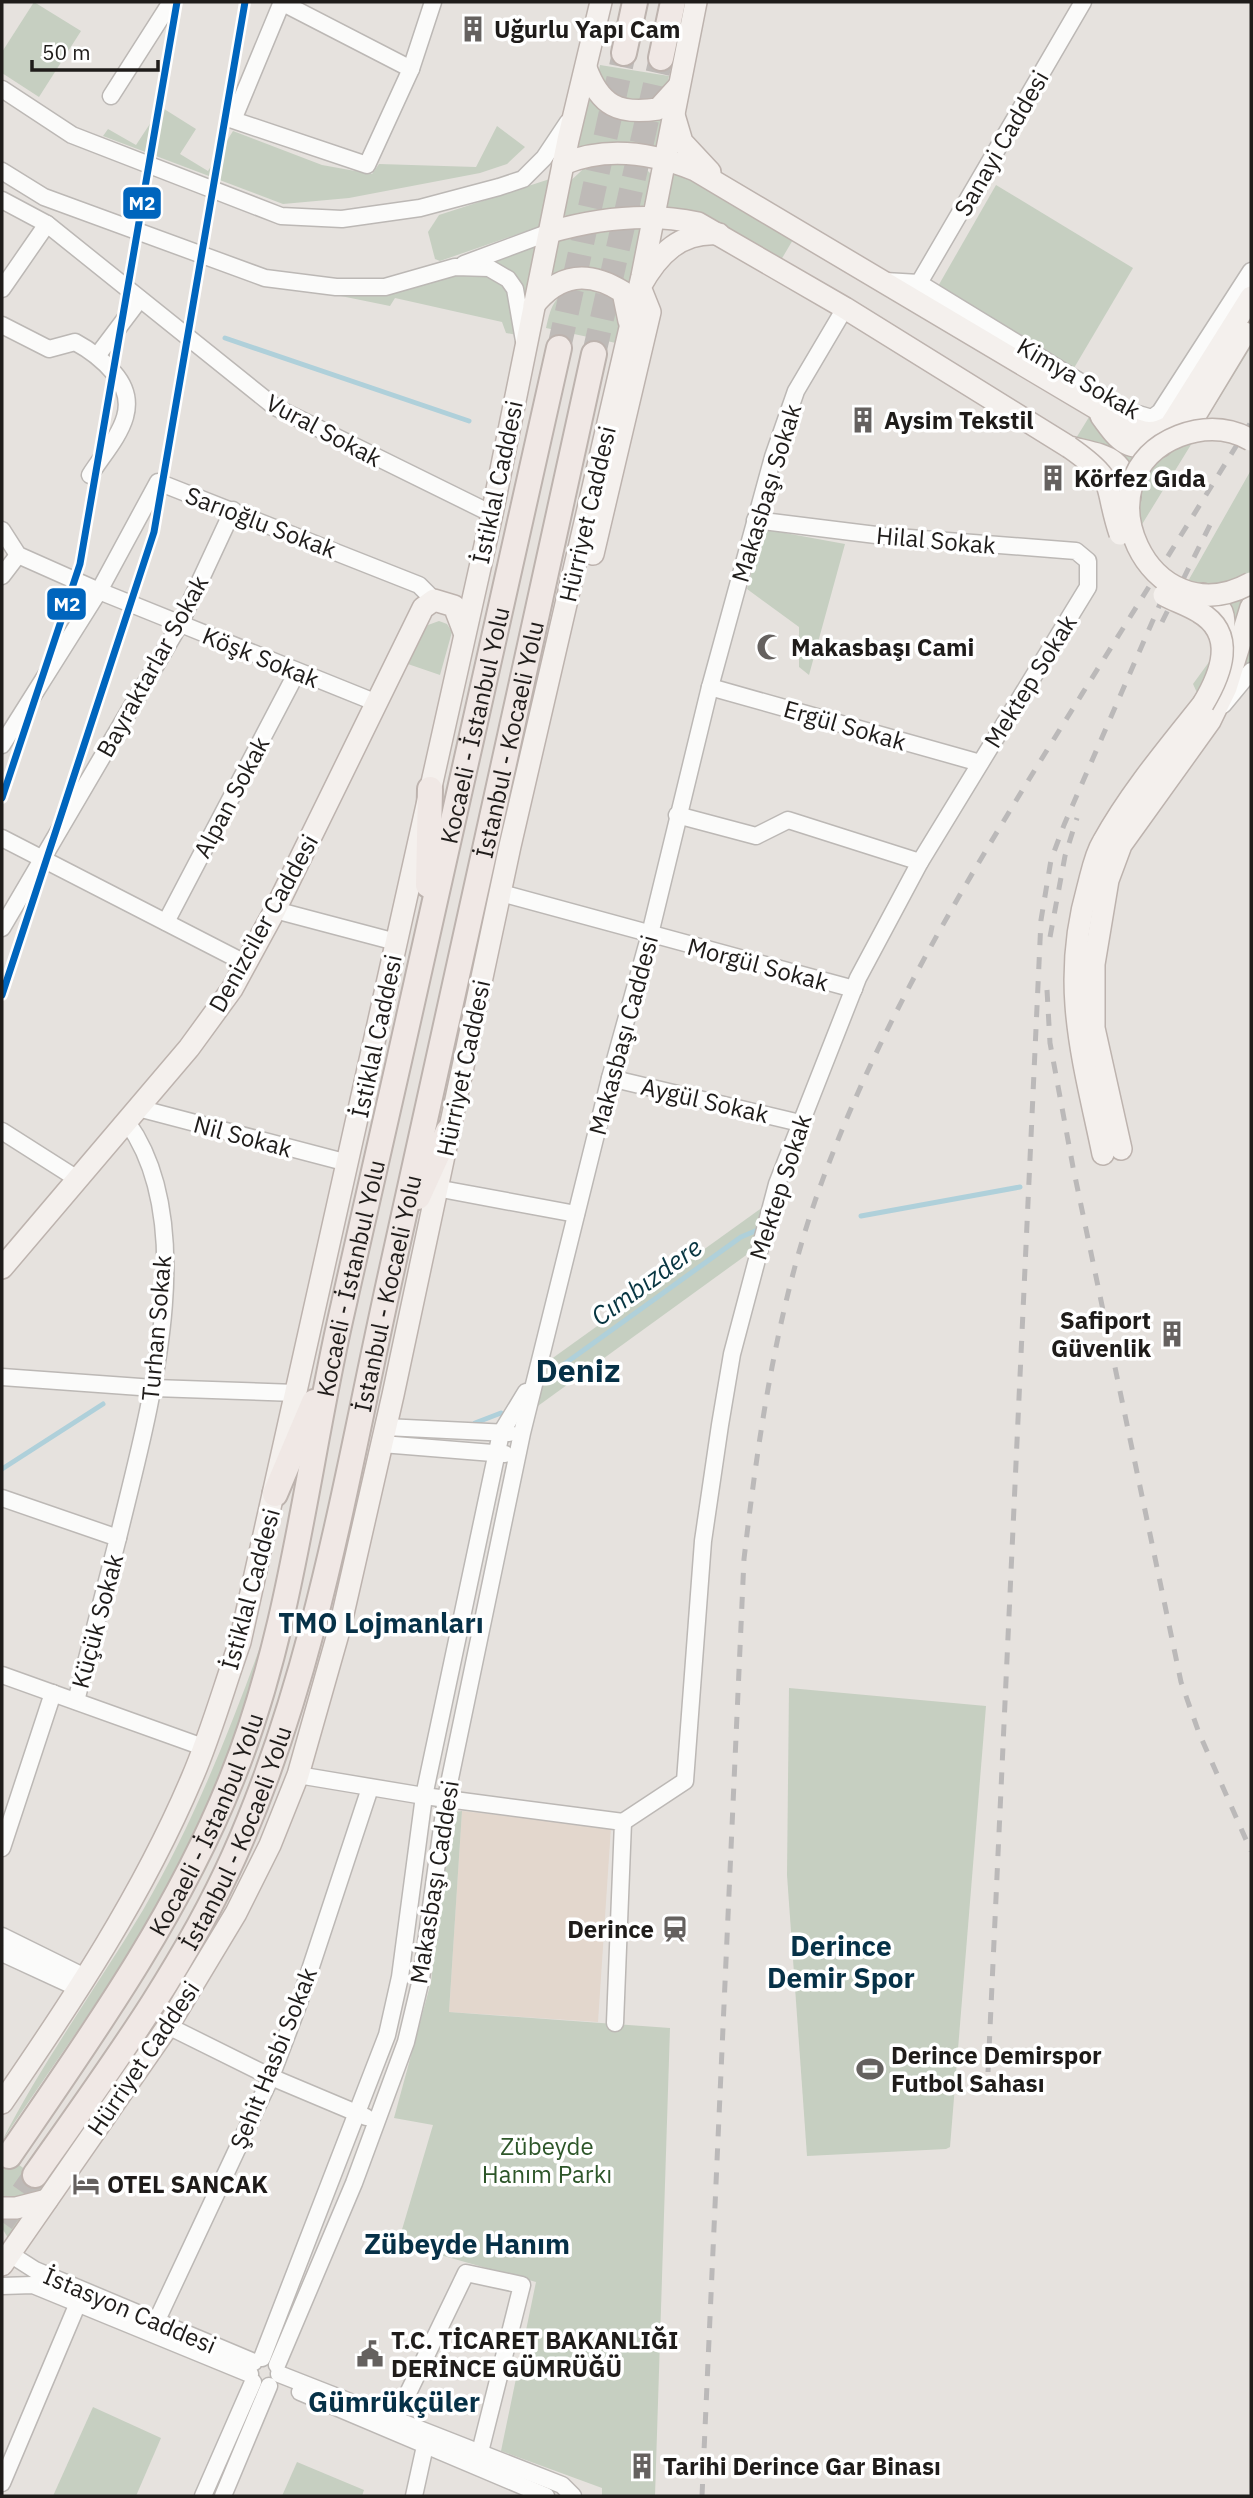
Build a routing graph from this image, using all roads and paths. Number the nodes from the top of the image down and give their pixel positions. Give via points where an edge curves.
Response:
1 (172, 2) edge
2 (282, 2) edge
3 (433, 2) edge
4 (601, 2) edge
5 (635, 2) edge
6 (673, 2) edge
7 (696, 2) edge
8 (1083, 2) edge
9 (624, 53) tunnel mouth
10 (661, 58) tunnel mouth
11 (586, 68) junction
12 (411, 69) junction
13 (679, 85) junction
14 (2, 89) edge
15 (111, 96) dead end
16 (576, 108) junction
17 (674, 111) junction
18 (633, 153) junction
19 (589, 157) junction
20 (665, 158) junction
21 (563, 164) junction
22 (2, 171) edge
23 (523, 179) junction
24 (738, 195) junction
25 (657, 198) junction
26 (556, 199) junction
27 (2, 200) edge
28 (47, 224) junction
29 (574, 225) junction
30 (550, 232) junction
31 (719, 234) junction
32 (455, 267) junction
33 (1251, 271) edge
34 (885, 281) junction
35 (919, 283) junction
36 (640, 287) junction
37 (2, 289) edge
38 (1251, 297) edge
39 (140, 299) junction
40 (534, 305) junction
41 (845, 308) junction
42 (1251, 323) edge
43 (2, 325) edge
44 (627, 344) junction
45 (559, 348) tunnel mouth
46 (525, 350) junction
47 (594, 354) tunnel mouth
48 (97, 356) junction
49 (1093, 406) junction
50 (1251, 440) edge
51 (1168, 442) junction
52 (1069, 447) junction
53 (90, 475) dead end
54 (1130, 497) junction
55 (233, 510) junction
56 (492, 514) junction
57 (755, 520) junction
58 (2, 530) edge
59 (18, 555) junction
60 (2, 576) edge
61 (1251, 583) edge
62 (1088, 587) joint
63 (99, 591) junction
64 (1203, 594) junction
65 (434, 600) junction
66 (1251, 607) edge
67 (180, 624) junction
68 (464, 633) junction
69 (1223, 638) junction
70 (1251, 671) edge
71 (297, 672) junction
72 (710, 687) junction
73 (377, 703) junction
74 (1206, 712) junction
75 (2, 744) edge
76 (980, 763) junction
77 (430, 789) junction
78 (677, 815) junction
79 (2, 838) edge
80 (510, 846) junction
81 (44, 859) junction
82 (920, 862) junction
83 (501, 893) junction
84 (275, 910) junction
85 (166, 922) junction
86 (2, 928) edge
87 (650, 934) junction
88 (427, 938) junction
89 (396, 942) junction
90 (247, 964) junction
91 (854, 989) junction
92 (610, 1078) junction
93 (133, 1115) junction
94 (800, 1123) junction
95 (2, 1131) edge
96 (448, 1131) junction
97 (1112, 1152) dead end
98 (348, 1163) junction
99 (79, 1180) junction
100 (436, 1188) junction
101 (576, 1214) junction
102 (398, 1242) junction
103 (2, 1268) edge
104 (332, 1360) junction
105 (2, 1377) edge
106 (533, 1381) junction
107 (154, 1388) junction
108 (296, 1393) junction
109 (501, 1433) junction
110 (522, 1433) junction
111 (384, 1435) junction
112 (497, 1453) junction
113 (518, 1455) junction
114 (275, 1494) junction
115 (2, 1498) edge
116 (118, 1538) junction
117 (2, 1675) edge
118 (53, 1693) junction
119 (76, 1701) junction
120 (203, 1747) junction
121 (298, 1775) junction
122 (370, 1788) junction
123 (424, 1796) junction
124 (446, 1798) junction
125 (623, 1822) junction
126 (2, 1849) edge
127 (2, 1936) edge
128 (2, 1953) edge
129 (84, 1984) junction
130 (615, 2023) dead end
131 (168, 2026) junction
132 (271, 2077) junction
133 (2, 2103) edge
134 (358, 2115) junction
135 (379, 2119) junction
136 (9, 2156) dead end
137 (35, 2175) tunnel mouth
138 (47, 2200) junction
139 (2, 2208) edge
140 (4, 2260) edge
141 (2, 2286) edge
142 (78, 2303) junction
143 (157, 2320) junction
144 (265, 2373) junction
145 (396, 2418) junction
146 (425, 2446) junction
147 (480, 2452) junction
148 (2, 2483) edge
149 (522, 2491) edge
150 (203, 2496) edge
151 (223, 2496) edge
152 (414, 2496) edge
153 (546, 2496) edge
154 (573, 2496) edge

1 - 15 street
2 - 12 street
2 - 12 street via 233,120 367,165
3 - 12 street
4 - 11 main road, İstiklal Caddesi
5 - 9 highway
6 - 10 highway
7 - 13 main road, Hürriyet Caddesi
8 - 35 street, Sanayi Caddesi
11 - 13 main road via 594,90 615,107 636,112 658,109
11 - 16 main road, İstiklal Caddesi
13 - 17 main road, Hürriyet Caddesi
14 - 23 street via 72,135 281,216 342,219 420,208
16 - 21 main road, İstiklal Caddesi
16 - 23 street via 544,158
17 - 20 main road, Hürriyet Caddesi
17 - 24 main road via 678,134 691,154
18 - 19 main road
18 - 20 main road
18 - 25 main road via 651,167
19 - 21 main road
19 - 26 main road
20 - 24 main road
20 - 25 main road, Hürriyet Caddesi
21 - 23 street
21 - 26 main road, İstiklal Caddesi
22 - 32 street via 44,197 265,278 336,287 385,287
24 - 34 main road
25 - 29 main road via 631,217
25 - 31 main road
25 - 36 main road, Hürriyet Caddesi
26 - 29 main road via 559,217
26 - 30 main road, İstiklal Caddesi
27 - 28 street, Vural Sokak
28 - 37 street
28 - 39 street, Vural Sokak
29 - 30 main road
30 - 32 street
30 - 40 main road, İstiklal Caddesi
31 - 36 main road via 694,234 672,246 658,258
31 - 41 main road
32 - 46 street via 489,268 508,279 518,301
33 - 35 street, Kimya Sokak via 1152,418 1128,411
34 - 35 street, Kimya Sokak
34 - 49 main road
36 - 44 main road, Hürriyet Caddesi
36 - 80 main road via 650,312 637,371 531,820
38 - 49 main road via 1170,426 1145,434
39 - 48 street
39 - 56 street, Vural Sokak via 275,407
40 - 44 main road via 560,280 577,278 614,286 623,292 629,314
40 - 46 main road, İstiklal Caddesi
41 - 52 main road
41 - 57 street, Makasbaşı Sokak via 796,391
42 - 51 main road via 1190,424
43 - 48 street via 49,349 75,342
44 - 80 main road, Hürriyet Caddesi
45 - 88 highway, Kocaeli - İstanbul Yolu
46 - 56 main road, İstiklal Caddesi
47 - 102 highway, İstanbul - Kocaeli Yolu
48 - 53 street via 120,380 129,398 122,426
49 - 51 main road via 1117,438 1131,447
50 - 51 main road, bridge via 1215,429 1189,432
51 - 54 main road, bridge via 1141,468
52 - 54 main road, bridge via 1120,465
52 - 69 main road, bridge via 1098,468 1108,483 1125,550 1142,579 1161,594 1200,612
54 - 64 main road, bridge via 1133,539 1149,566 1173,586
55 - 63 street, Sarıoğlu Sokak via 158,482
55 - 65 street, Sarıoğlu Sokak via 419,585
55 - 67 street, Bayraktarlar Sokak
56 - 68 main road, İstiklal Caddesi
57 - 62 street, Hilal Sokak via 884,536 1076,551 1088,561
57 - 72 street, Makasbaşı Sokak
58 - 59 street
59 - 60 street
59 - 63 street, Köşk Sokak
61 - 64 main road, bridge via 1223,594
62 - 76 street, Mektep Sokak
63 - 67 street, Köşk Sokak
63 - 75 street
64 - 69 main road via 1223,608
65 - 68 main road via 457,610
65 - 73 main road, Denizciler Caddesi via 423,608
66 - 74 main road via 1226,688
67 - 71 street, Köşk Sokak
67 - 81 street, Bayraktarlar Sokak
68 - 77 main road, İstiklal Caddesi
69 - 74 main road, bridge
70 - 74 street
71 - 73 street, Köşk Sokak
71 - 85 street, Alpan Sokak
72 - 76 street, Ergül Sokak
72 - 78 street, Makasbaşı Caddesi
73 - 84 main road, Denizciler Caddesi
74 - 97 main road via 1165,751 1103,841 1081,911 1074,964 1075,1020
76 - 82 street, Mektep Sokak
77 - 88 highway
77 - 89 main road, İstiklal Caddesi
78 - 82 street via 756,836 788,820
78 - 87 street, Makasbaşı Caddesi
79 - 81 street
80 - 83 main road, Hürriyet Caddesi
81 - 85 street
81 - 86 street, Bayraktarlar Sokak
82 - 91 street, Mektep Sokak
83 - 87 street, Morgül Sokak
83 - 96 main road, Hürriyet Caddesi
84 - 89 street
84 - 90 main road, Denizciler Caddesi
85 - 90 street
87 - 91 street, Morgül Sokak
87 - 92 street, Makasbaşı Caddesi
88 - 104 highway, Kocaeli - İstanbul Yolu
89 - 98 main road, İstiklal Caddesi
90 - 93 main road, Denizciler Caddesi via 197,1037
91 - 94 street, Mektep Sokak
92 - 94 street, Aygül Sokak
92 - 101 street, Makasbaşı Caddesi
93 - 98 street, Nil Sokak
93 - 99 main road, Denizciler Caddesi
93 - 107 street, Turhan Sokak via 149,1158 162,1223 164,1286
94 - 125 street, Mektep Sokak via 777,1184 732,1354 703,1541 685,1781
95 - 99 street
96 - 100 main road, Hürriyet Caddesi
96 - 102 highway
98 - 108 main road, İstiklal Caddesi
99 - 103 main road, Denizciler Caddesi
100 - 101 street
100 - 111 main road, Hürriyet Caddesi
101 - 106 street, Makasbaşı Caddesi
102 - 137 highway, İstanbul - Kocaeli Yolu via 315,1612 288,1716 262,1789 193,1935
104 - 114 highway
104 - 136 highway, Kocaeli - İstanbul Yolu via 299,1539 253,1720 234,1775 164,1922
105 - 107 street
106 - 109 street, Makasbaşı Caddesi
106 - 110 street, Makasbaşı Caddesi
107 - 108 street
107 - 116 street, Turhan Sokak
108 - 114 main road, İstiklal Caddesi
109 - 110 street
109 - 111 street
109 - 112 street, Makasbaşı Caddesi
110 - 113 street, Makasbaşı Caddesi
111 - 112 street
111 - 121 main road, Hürriyet Caddesi via 340,1627
112 - 113 street
112 - 123 street, Makasbaşı Caddesi
113 - 124 street, Makasbaşı Caddesi
114 - 120 main road, İstiklal Caddesi via 240,1642
115 - 116 street, Küçük Sokak
116 - 119 street, Küçük Sokak
117 - 118 street
118 - 119 street
118 - 126 street
119 - 120 street
120 - 129 main road, İstiklal Caddesi via 180,1801
121 - 122 street
121 - 131 main road, Hürriyet Caddesi via 254,1877
122 - 123 street
122 - 132 street, Şehit Hasbi Sokak
123 - 124 street
123 - 134 street, Makasbaşı Caddesi via 400,1976 387,2035
124 - 125 street
124 - 135 street, Makasbaşı Caddesi via 421,1979 406,2042
125 - 130 street
127 - 129 street
128 - 129 street
129 - 133 main road, İstiklal Caddesi
131 - 132 street
131 - 138 main road, Hürriyet Caddesi
132 - 134 street
132 - 143 street, Şehit Hasbi Sokak
134 - 135 street
134 - 144 street, Makasbaşı Caddesi
135 - 144 street, Makasbaşı Caddesi
138 - 139 main road
138 - 140 main road, Hürriyet Caddesi
140 - 143 street, İstasyon Caddesi
141 - 142 street via 33,2285
142 - 144 street
142 - 148 street
143 - 144 street, İstasyon Caddesi
144 - 145 street, İstasyon Caddesi
144 - 146 street, İstasyon Caddesi
144 - 150 street, Makasbaşı Caddesi
144 - 151 street, Makasbaşı Caddesi
145 - 147 street, İstasyon Caddesi
145 - 147 street via 466,2273 522,2285
146 - 149 street, İstasyon Caddesi
146 - 152 street
147 - 154 street, İstasyon Caddesi via 562,2485
149 - 153 street, İstasyon Caddesi

